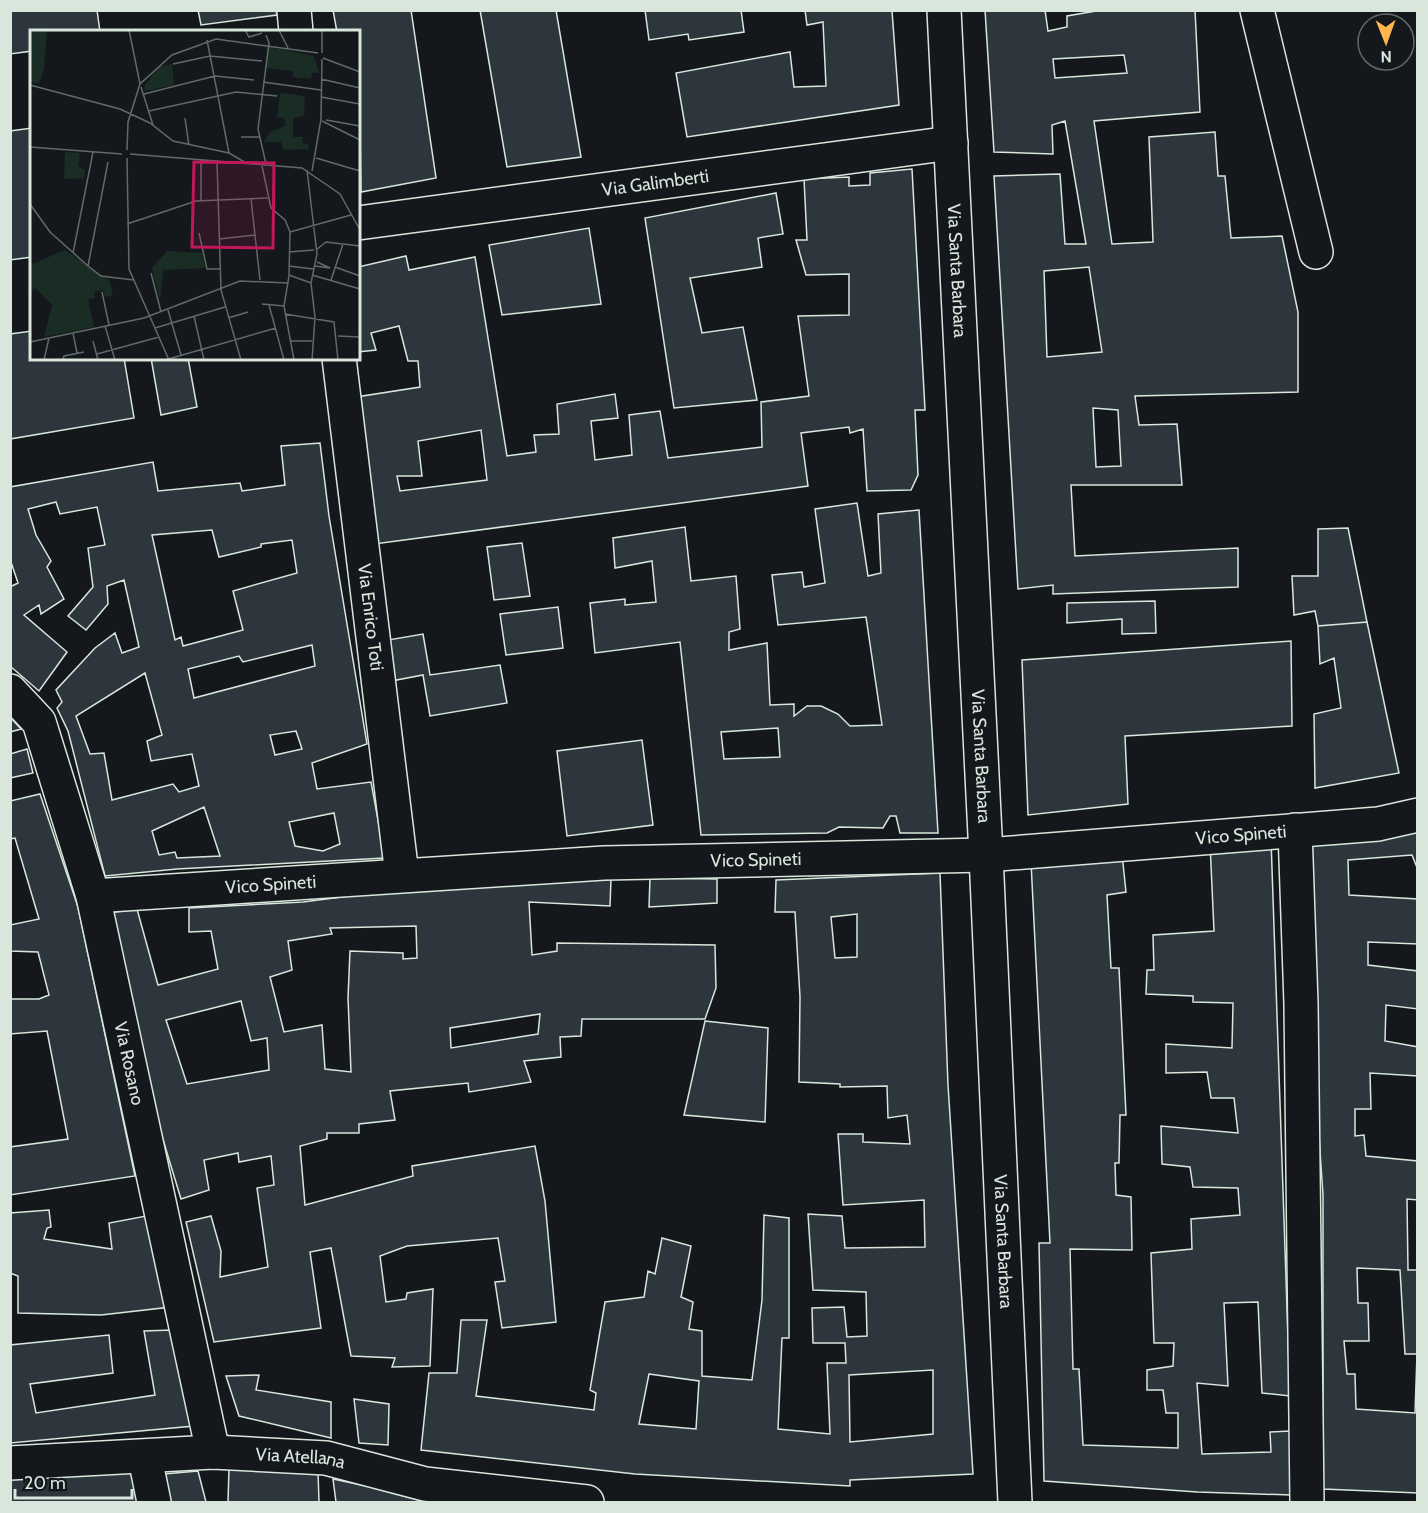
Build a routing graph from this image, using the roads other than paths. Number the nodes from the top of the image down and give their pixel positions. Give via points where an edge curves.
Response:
1 (294, 10) edge
2 (944, 10) edge
3 (1257, 10) edge
4 (296, 30) edge
5 (951, 143) junction
6 (360, 223) edge
7 (1316, 252) dead end
8 (339, 360) edge
9 (10, 691) edge
10 (1418, 815) edge
11 (1295, 830) junction
12 (986, 855) junction
13 (402, 875) junction
14 (93, 896) junction
15 (213, 1452) junction
16 (146, 1458) junction
17 (10, 1463) edge
18 (443, 1486) junction
19 (154, 1503) edge
20 (476, 1503) edge
21 (587, 1503) edge
22 (1015, 1503) edge
23 (1307, 1503) edge

1 - 4 street
2 - 5 street, Via Santa Barbara
3 - 7 street
5 - 6 street, Via Galimberti
5 - 12 street, Via Santa Barbara
8 - 13 street, Via Enrico Toti
9 - 14 street, Via Rosano via 39,723
10 - 11 street, Vico Spineti via 1378,824
11 - 12 street, Vico Spineti
11 - 23 street
12 - 13 street, Vico Spineti via 604,862
12 - 22 street, Via Santa Barbara
13 - 14 street, Vico Spineti
14 - 15 street, Via Rosano
15 - 16 street, Via Atellana
15 - 18 street, Via Atellana via 326,1458
16 - 17 street, Via Atellana
16 - 19 street
18 - 20 street
18 - 21 street, Via Atellana

